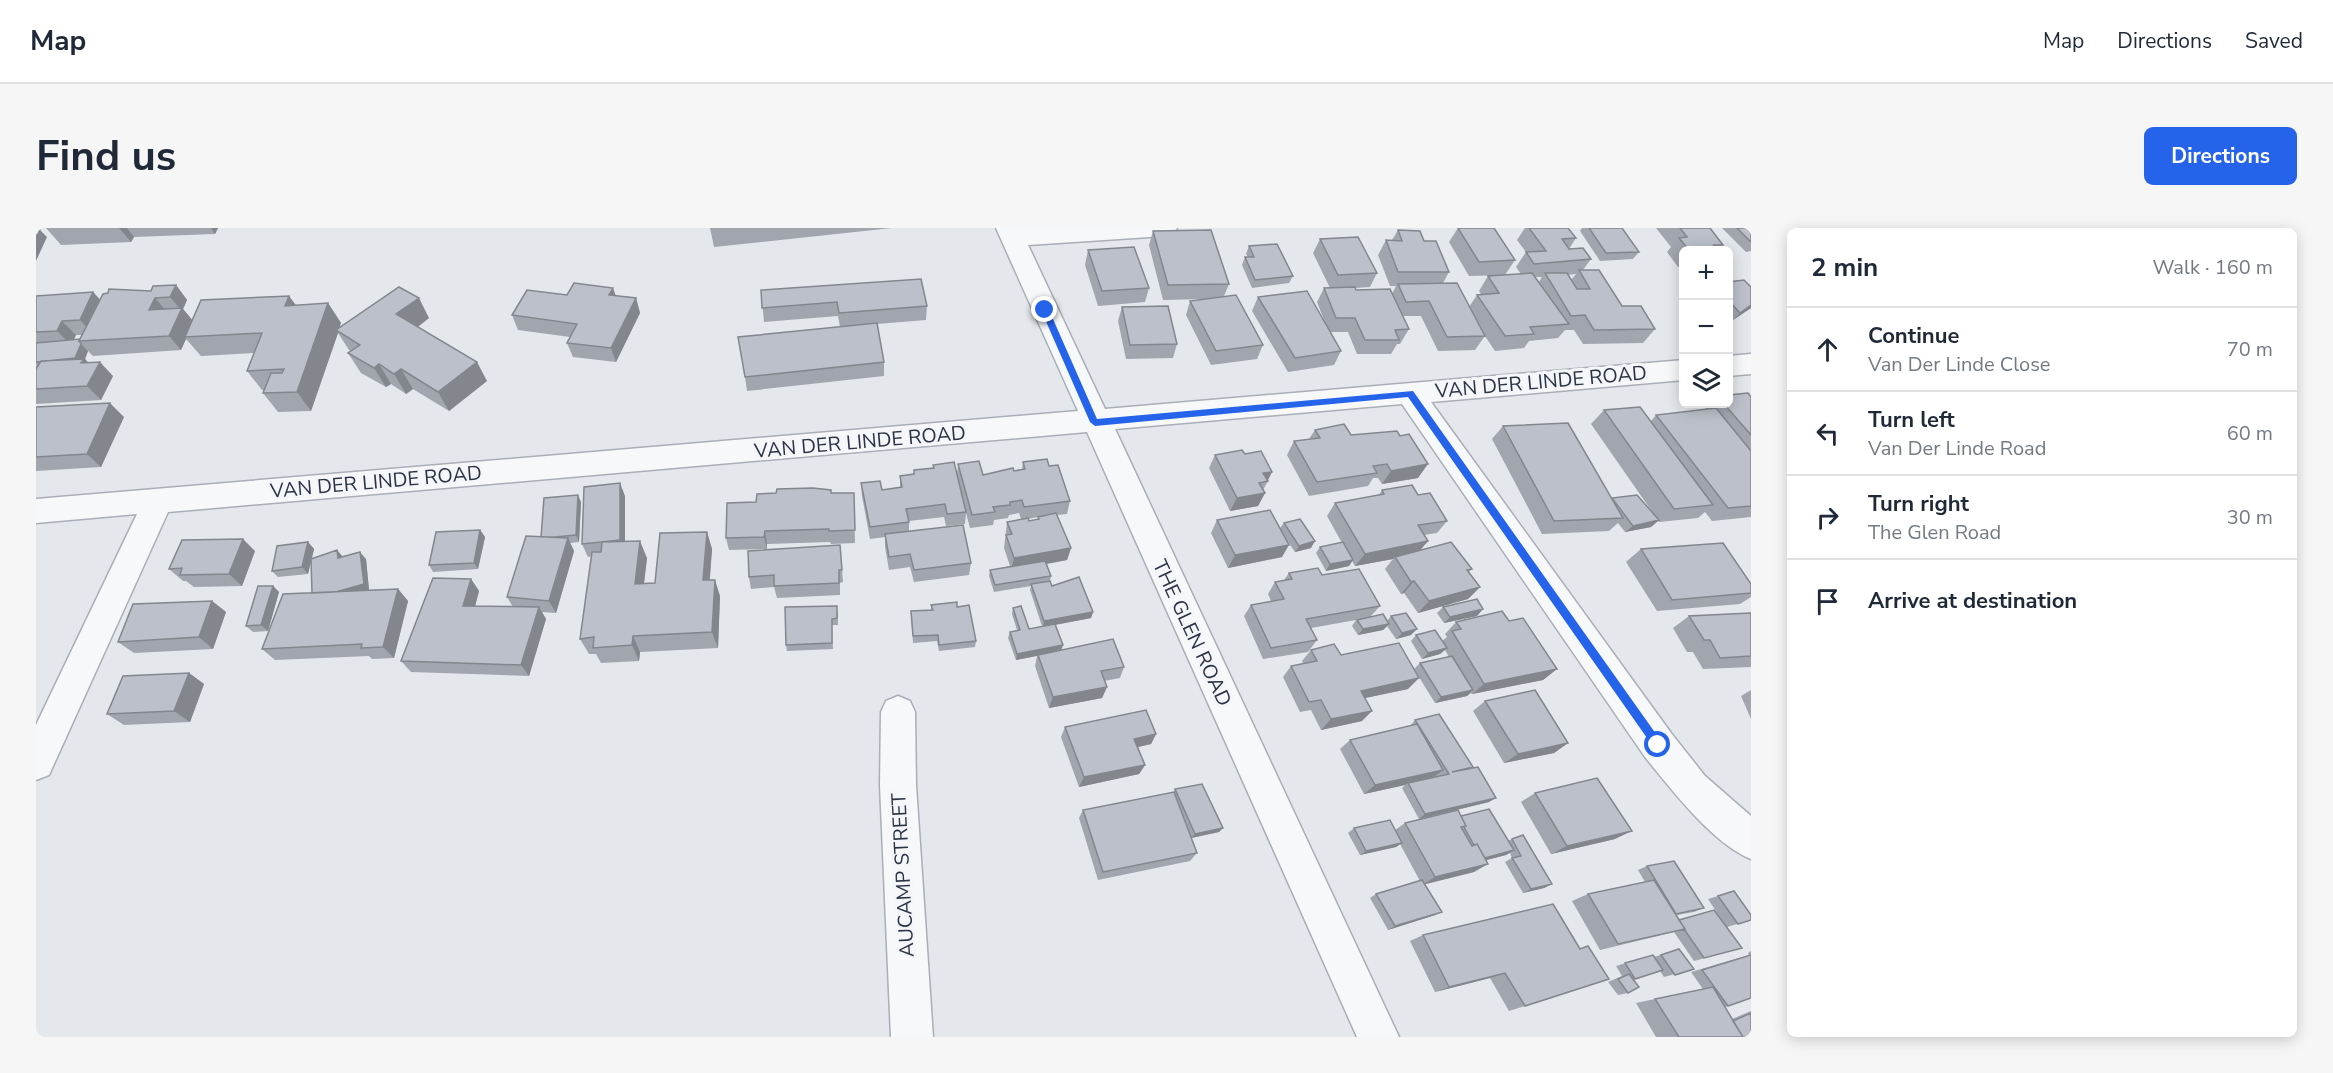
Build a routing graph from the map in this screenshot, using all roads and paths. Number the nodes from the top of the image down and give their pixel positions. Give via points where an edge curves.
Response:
1 (1165, 228) edge
2 (1010, 233) edge
3 (1751, 364) edge
4 (1733, 366) edge
5 (1679, 370) edge
6 (1410, 394) junction
7 (1095, 422) junction
8 (158, 501) junction
9 (36, 511) edge
10 (898, 712) dead end
11 (36, 763) edge
12 (1751, 841) edge
13 (912, 1037) edge
14 (1378, 1037) edge

1 - 2 street
2 - 7 street, THE GLEN ROAD
3 - 4 street
5 - 6 street, VAN DER LINDE ROAD
6 - 7 street, VAN DER LINDE ROAD
6 - 12 street via 1658,745 1692,789
7 - 8 street, VAN DER LINDE ROAD
7 - 14 street, THE GLEN ROAD
8 - 9 street, VAN DER LINDE ROAD
8 - 11 street
10 - 13 street, AUCAMP STREET via 898,785

